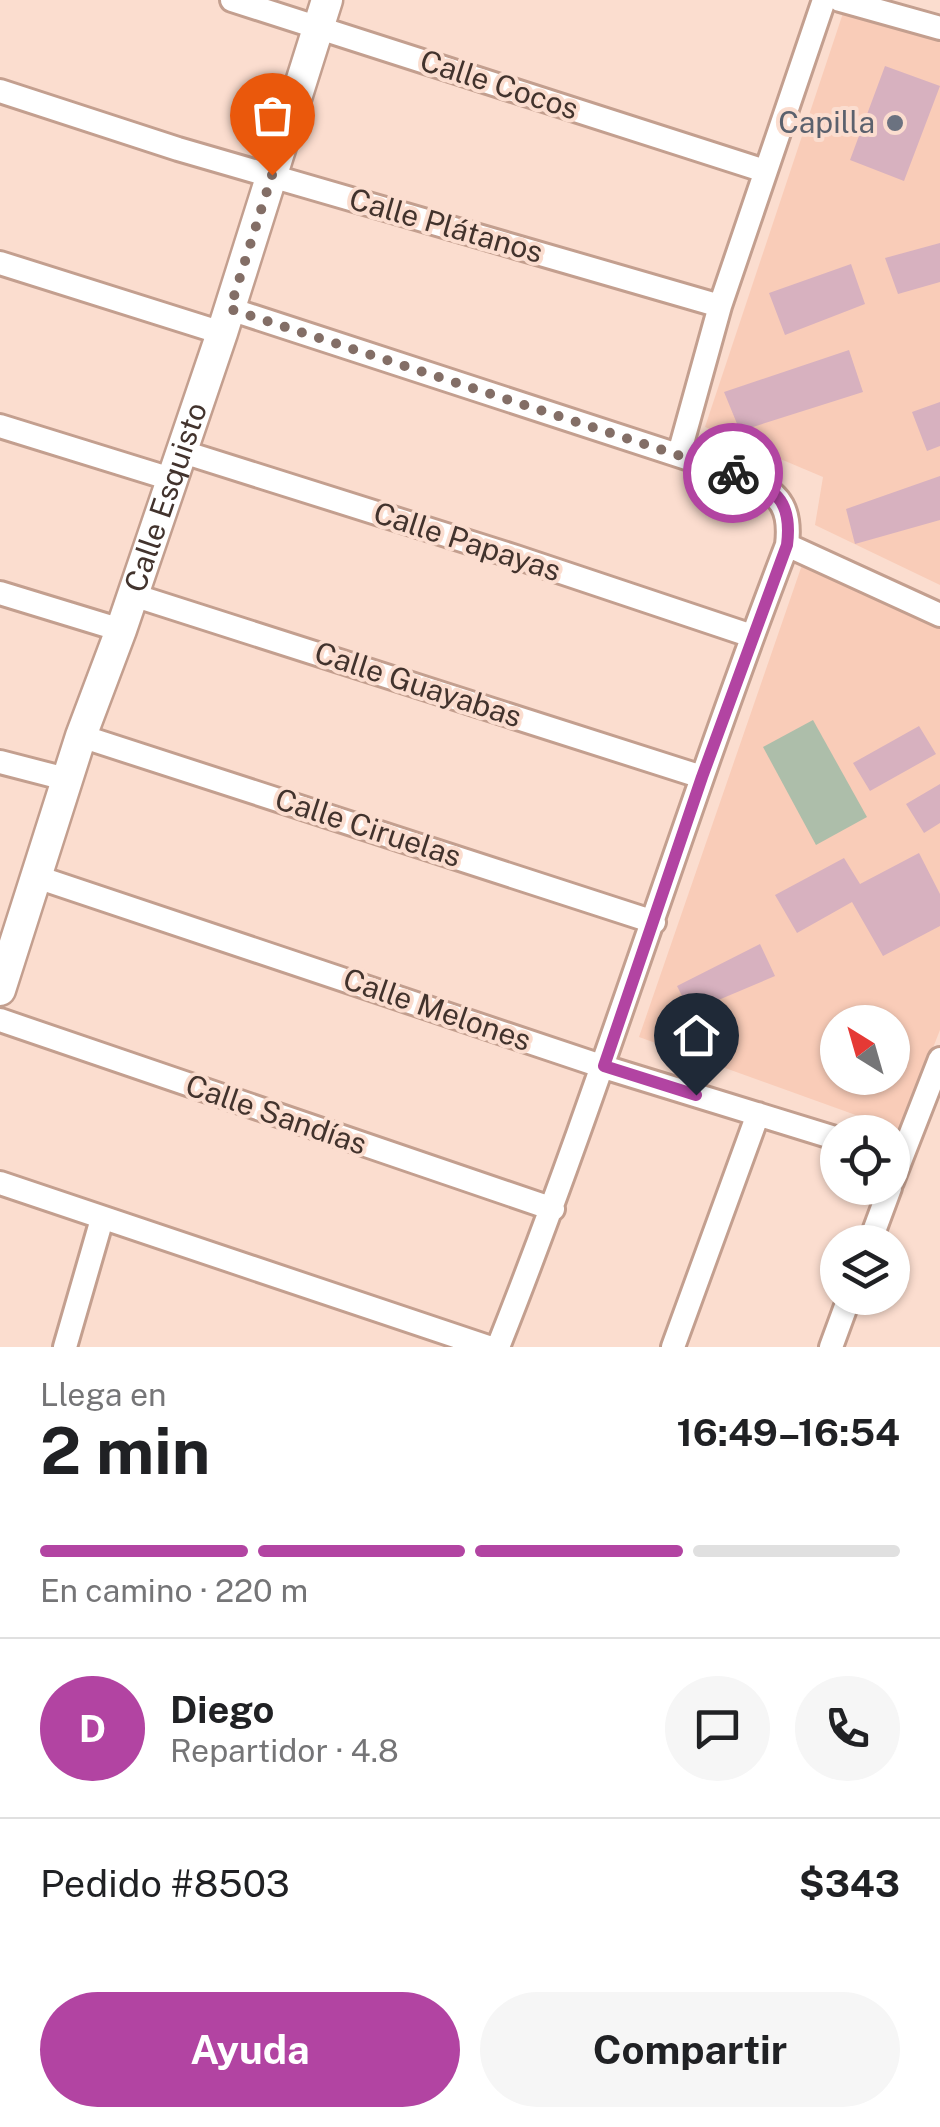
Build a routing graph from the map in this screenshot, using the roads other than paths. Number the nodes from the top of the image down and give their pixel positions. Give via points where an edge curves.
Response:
1 (232, 0) edge
2 (824, 0) edge
3 (840, 0) edge
4 (323, 13) edge
5 (940, 28) edge
6 (0, 91) edge
7 (765, 171) junction
8 (272, 175) junction
9 (0, 262) edge
10 (720, 306) junction
11 (226, 321) junction
12 (0, 426) edge
13 (680, 454) junction
14 (176, 465) junction
15 (787, 545) junction
16 (0, 593) edge
17 (133, 594) junction
18 (940, 615) edge
19 (121, 630) junction
20 (752, 636) junction
21 (80, 736) junction
22 (0, 762) edge
23 (702, 777) junction
24 (66, 779) junction
25 (37, 876) junction
26 (654, 922) junction
27 (0, 990) edge
28 (0, 1020) edge
29 (940, 1059) edge
30 (604, 1066) junction
31 (758, 1114) junction
32 (910, 1133) edge
33 (820, 1134) edge
34 (0, 1184) edge
35 (553, 1209) junction
36 (102, 1219) junction
37 (843, 1315) edge
38 (66, 1347) edge
39 (488, 1347) edge
40 (498, 1347) edge
41 (674, 1347) edge
42 (831, 1347) edge

1 - 4 street, Calle Cocos
2 - 7 street
3 - 5 street
4 - 7 street, Calle Cocos
4 - 8 street, Calle Esquisto
6 - 8 street, Calle Plátanos
7 - 10 street
8 - 10 street, Calle Plátanos
8 - 11 street, Calle Esquisto
9 - 11 street
10 - 13 street
11 - 13 street
11 - 14 street, Calle Esquisto
12 - 14 street, Calle Papayas
13 - 15 street via 752,480 780,498 790,525
14 - 17 street, Calle Esquisto
14 - 20 street, Calle Papayas via 516,557
15 - 18 street
15 - 20 street
16 - 19 street
17 - 19 street, Calle Esquisto
17 - 23 street, Calle Guayabas
19 - 21 street, Calle Esquisto
20 - 23 street
21 - 24 street, Calle Esquisto
21 - 26 street, Calle Ciruelas
22 - 24 street
23 - 26 street
24 - 25 street, Calle Esquisto
25 - 27 street, Calle Esquisto
25 - 30 street, Calle Melones
26 - 30 street
28 - 35 street, Calle Sandías
29 - 32 street
30 - 31 street, Calle Melones
30 - 35 street
31 - 33 street, Calle Melones
31 - 41 street
34 - 36 street
35 - 40 street
36 - 38 street
36 - 39 street
37 - 42 street

